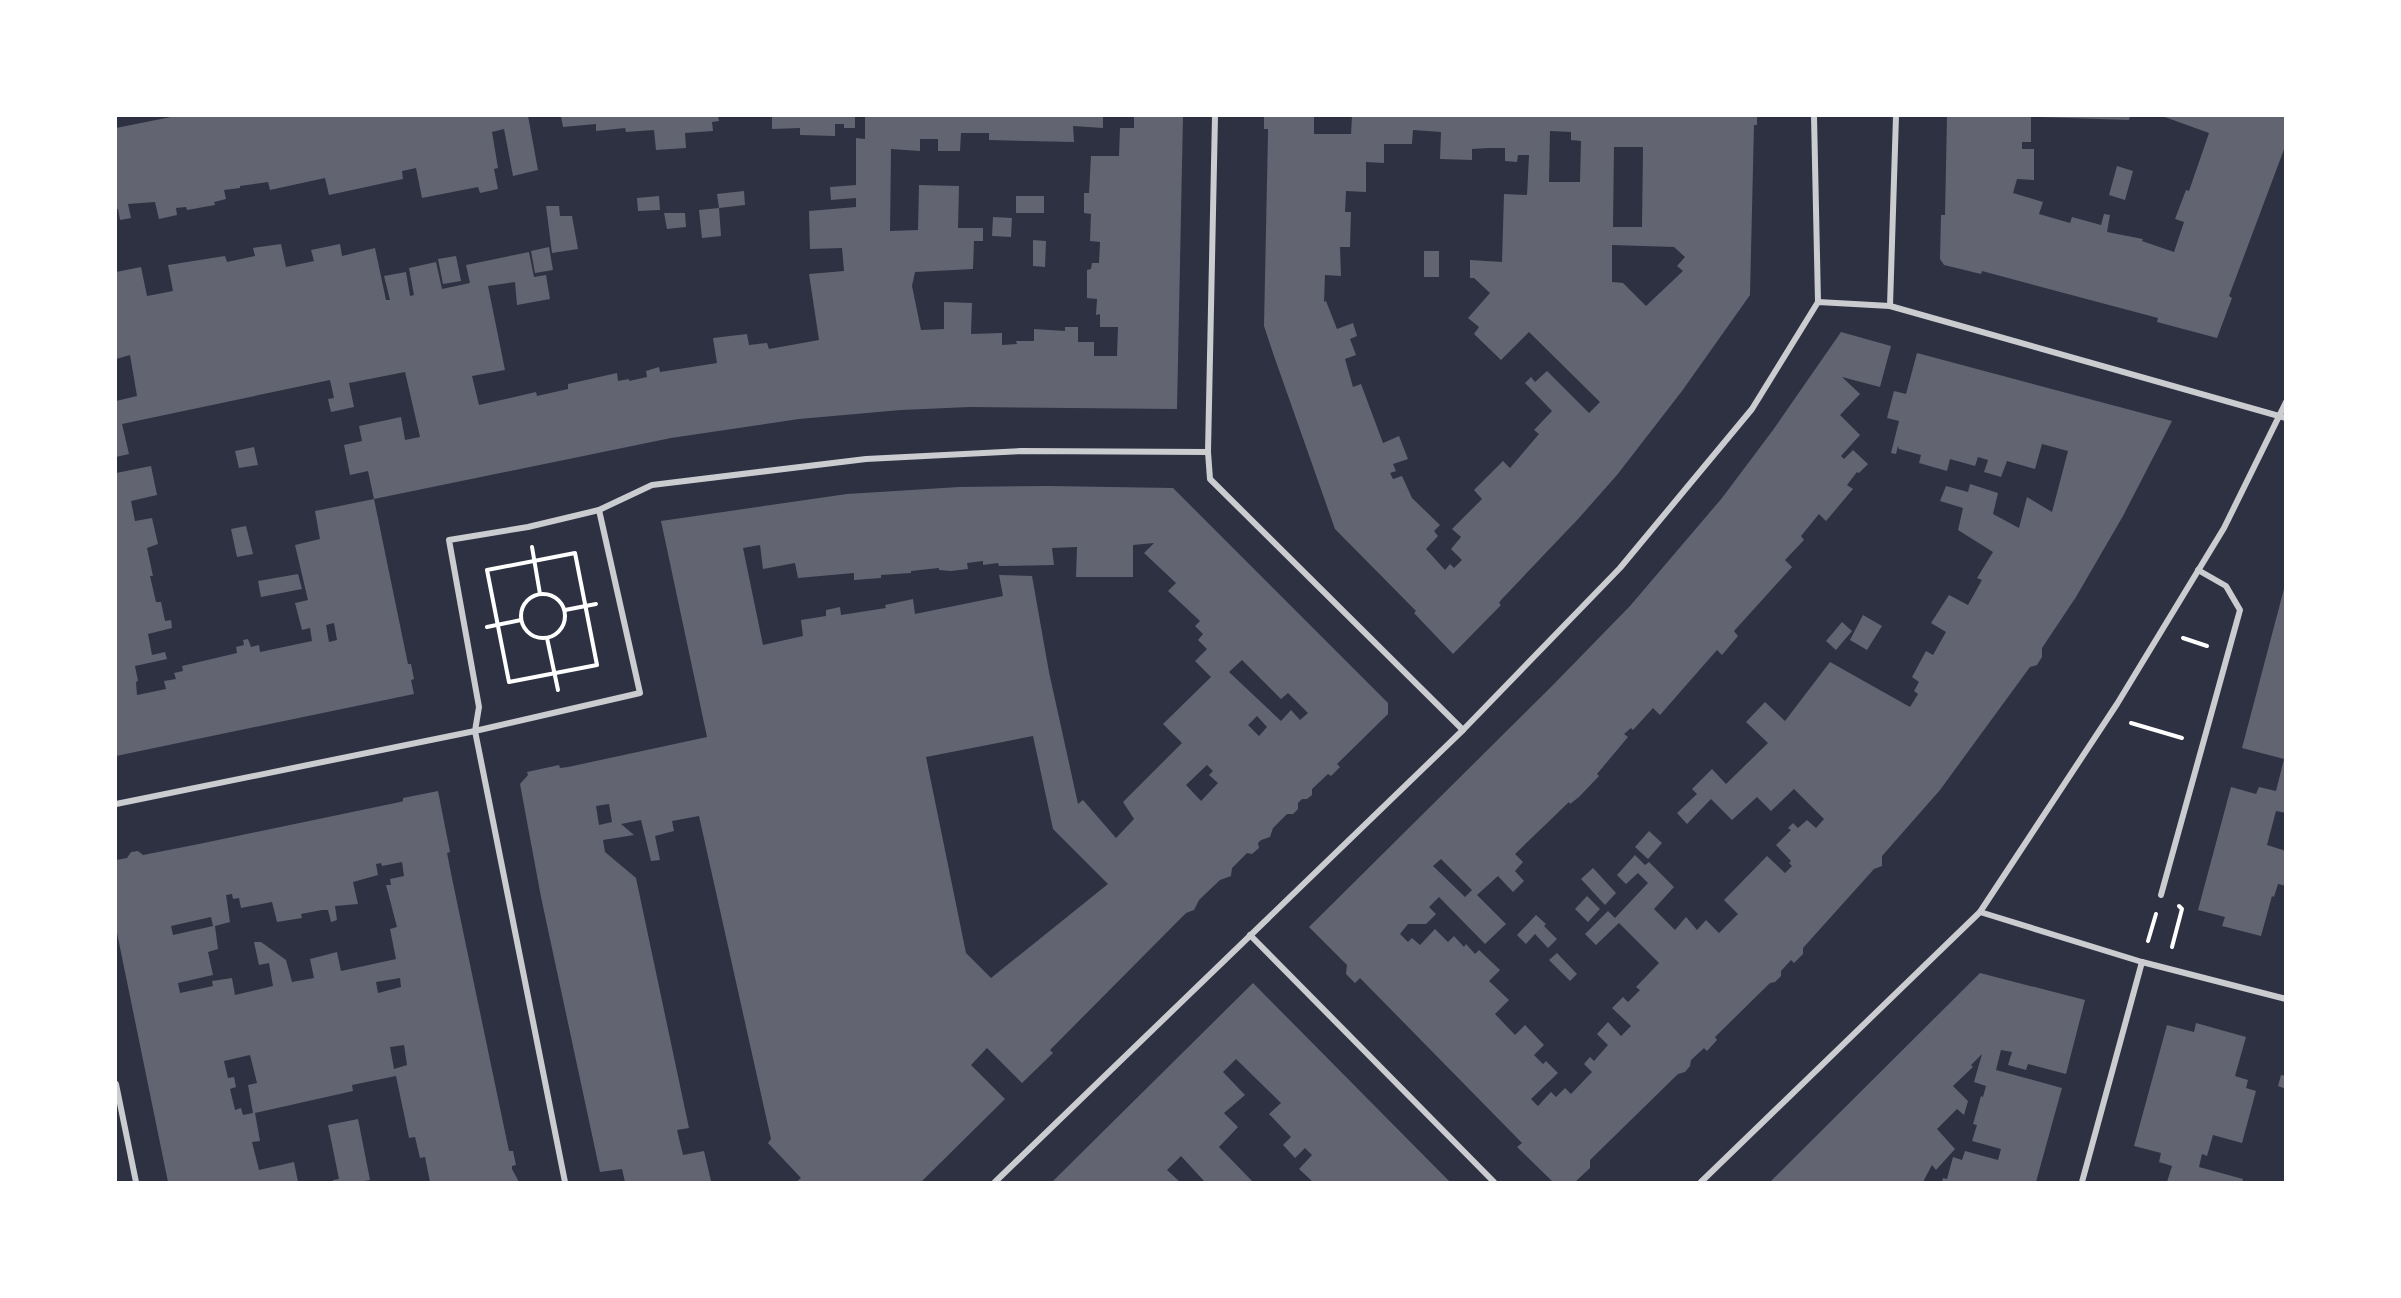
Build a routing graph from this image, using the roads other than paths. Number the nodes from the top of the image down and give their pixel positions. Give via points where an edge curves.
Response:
1 (1215, 116) edge
2 (1814, 116) edge
3 (1896, 116) edge
4 (1818, 302) junction
5 (1890, 306) junction
6 (2286, 402) edge
7 (2283, 417) edge
8 (1208, 452) junction
9 (599, 510) junction
10 (2198, 570) junction
11 (476, 730) junction
12 (1463, 730) junction
13 (116, 804) edge
14 (2161, 895) road end
15 (1980, 912) junction
16 (1250, 935) junction
17 (2142, 962) junction
18 (2286, 999) edge
19 (116, 1084) edge
20 (136, 1182) edge
21 (565, 1182) edge
22 (995, 1182) edge
23 (1494, 1182) edge
24 (1701, 1182) edge
25 (2082, 1182) edge

1 - 8 street
2 - 4 street
3 - 5 street
4 - 5 street
4 - 12 street via 1752,409 1620,568
5 - 7 street
6 - 7 street
7 - 10 street
8 - 9 street via 1020,451 866,459 652,485
8 - 12 street via 1210,479
9 - 11 street via 449,540 478,707
9 - 11 street via 640,693
10 - 14 street via 2226,586 2240,610
10 - 15 street via 2109,716
11 - 13 street
11 - 21 street
12 - 16 street
15 - 17 street
15 - 24 street
16 - 22 street
16 - 23 street
17 - 18 street
17 - 25 street
19 - 20 street

